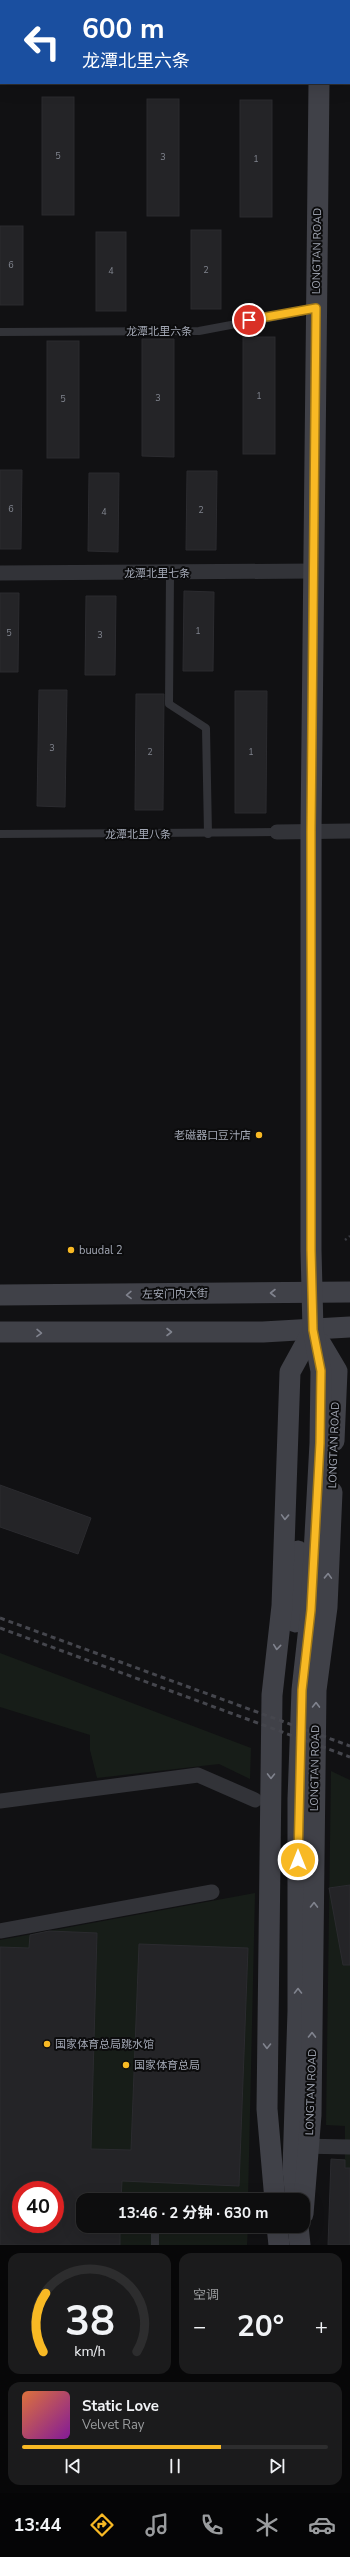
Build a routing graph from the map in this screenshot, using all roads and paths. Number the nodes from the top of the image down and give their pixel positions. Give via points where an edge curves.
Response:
1 (319, 84) edge
2 (316, 308) junction
3 (0, 332) edge
4 (314, 571) junction
5 (0, 573) edge
6 (170, 574) junction
7 (311, 831) junction
8 (350, 831) edge
9 (277, 832) joint
10 (0, 834) edge
11 (208, 834) junction
12 (350, 1236) edge
13 (345, 1240) dead end
14 (350, 1292) edge
15 (312, 1293) junction
16 (0, 1295) edge
17 (350, 1328) edge
18 (313, 1330) junction
19 (0, 1332) edge
20 (255, 1800) dead end
21 (0, 1801) edge
22 (212, 1892) dead end
23 (0, 1931) edge
24 (301, 2146) junction
25 (350, 2147) edge
26 (274, 2193) edge
27 (280, 2193) edge
28 (297, 2193) edge
29 (302, 2193) edge
30 (154, 2233) edge
31 (278, 2233) edge
32 (299, 2233) edge
33 (301, 2233) edge
34 (155, 2245) edge
35 (279, 2245) edge
36 (300, 2245) edge

1 - 2 street, LONGTAN ROAD
2 - 3 lane, 龙潭北里六条 via 199,331
2 - 4 street, LONGTAN ROAD
4 - 6 street, 龙潭北里七条
4 - 7 street, LONGTAN ROAD
5 - 6 street, 龙潭北里七条
6 - 11 lane via 169,704 206,728
7 - 8 street
7 - 9 street
7 - 15 street, LONGTAN ROAD
9 - 11 lane, 龙潭北里八条
10 - 11 lane, 龙潭北里八条
12 - 13 path
14 - 15 street, 左安门内大街
15 -> 16 street, 左安门内大街
15 - 18 street, LONGTAN ROAD
17 - 18 street
19 -> 18 street
24 -> 18 street, LONGTAN ROAD via 298,1800 302,1690 311,1610 320,1443 321,1371
18 -> 26 street via 290,1372 282,1606 272,1694 267,2109
18 - 27 street, LONGTAN ROAD via 302,1372 297,1606 289,1686 285,1777
20 - 21 street via 198,1775
22 - 23 street
24 - 25 street
24 - 28 street, LONGTAN ROAD
24 - 29 street, LONGTAN ROAD
30 - 34 lane
31 - 35 street
32 - 36 street
33 - 36 street

